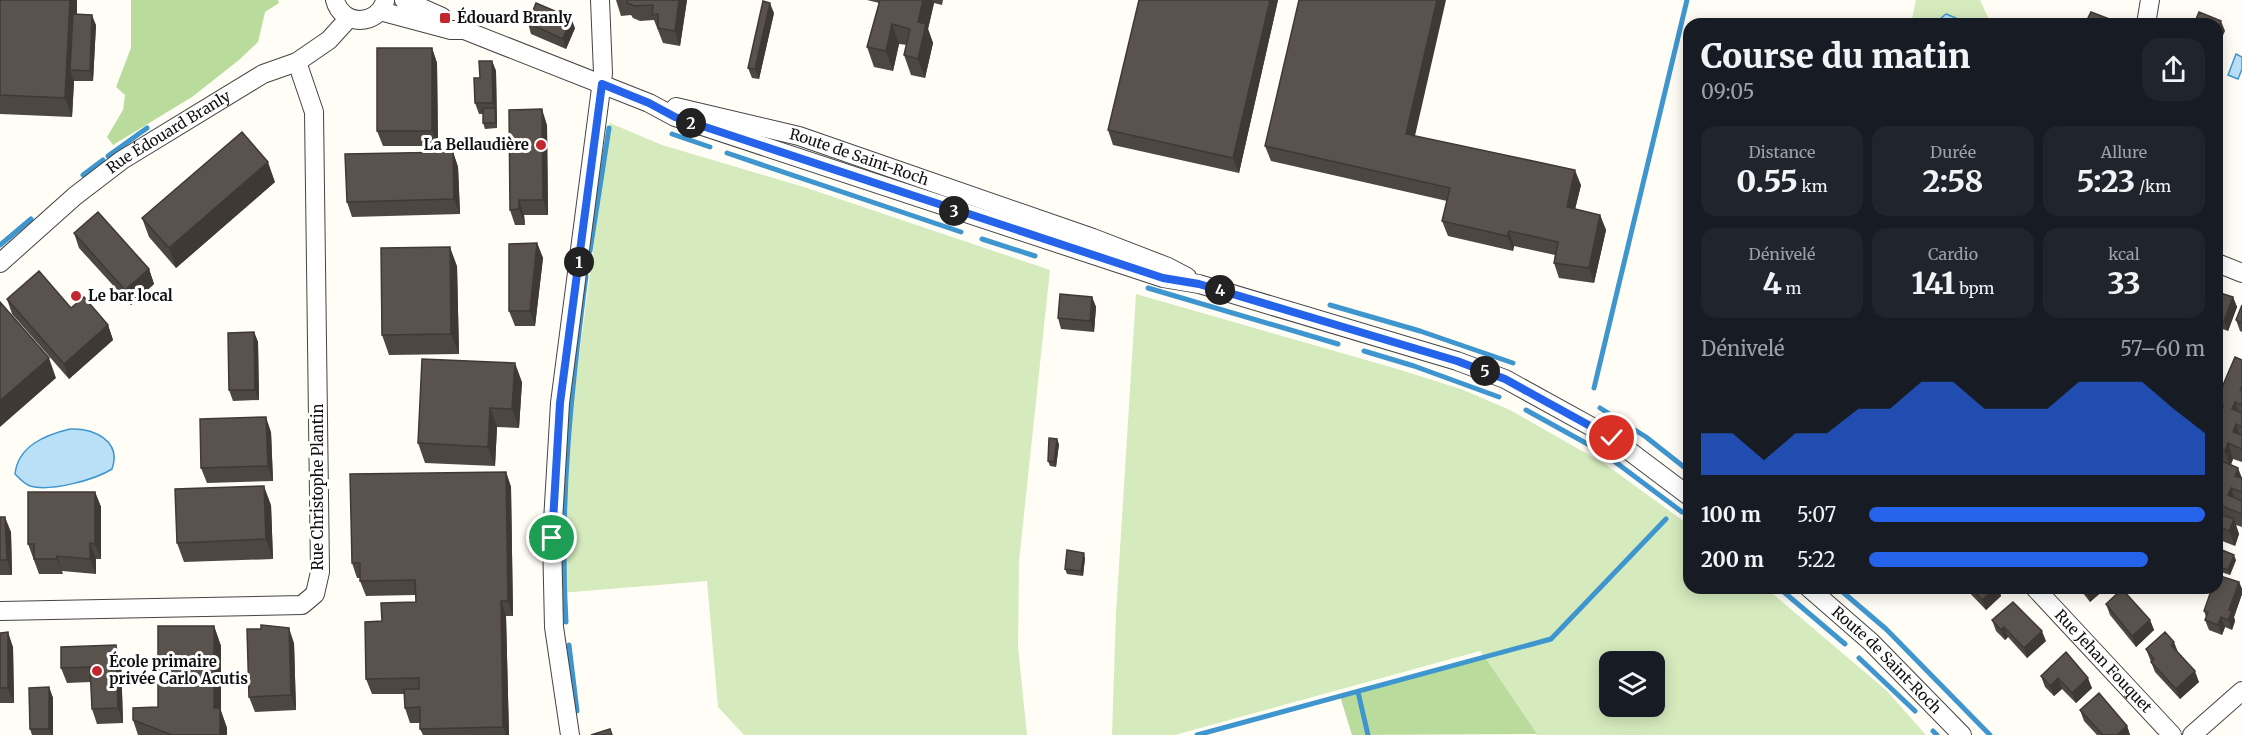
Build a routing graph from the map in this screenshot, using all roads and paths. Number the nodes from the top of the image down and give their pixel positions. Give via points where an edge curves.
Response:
1 (335, 0) edge
2 (404, 0) edge
3 (600, 0) edge
4 (2150, 0) edge
5 (383, 6) edge
6 (349, 18) junction
7 (2147, 18) edge
8 (464, 30) junction
9 (297, 62) junction
10 (602, 81) junction
11 (0, 263) edge
12 (2223, 265) edge
13 (2242, 273) edge
14 (1683, 491) edge
15 (1816, 594) edge
16 (2041, 594) edge
17 (0, 612) edge
18 (2242, 691) edge
19 (570, 735) edge
20 (1962, 735) edge
21 (2172, 735) edge
22 (2192, 735) edge

1 - 6 street via 341,13
2 - 8 street, Route de Saint-Roch via 455,22
3 - 10 street
4 - 7 street
5 - 6 street via 366,20
5 - 8 street, Route de Saint-Roch via 451,30
6 - 9 street, Rue Édouard Branly via 329,40
8 - 10 street, Route de Saint-Roch
9 - 11 street, Rue Édouard Branly via 263,74 122,160
9 - 17 street, Rue Christophe Plantin via 314,112 320,572 315,594 302,605
10 - 14 street, Route de Saint-Roch via 684,120 958,213 1163,278 1199,284 1457,361 1505,379 1612,438
10 - 19 street via 560,403 552,538 554,627
12 - 13 street
15 - 20 street, Route de Saint-Roch via 1871,642
16 - 21 street, Rue Jehan Fouquet
18 - 22 street

